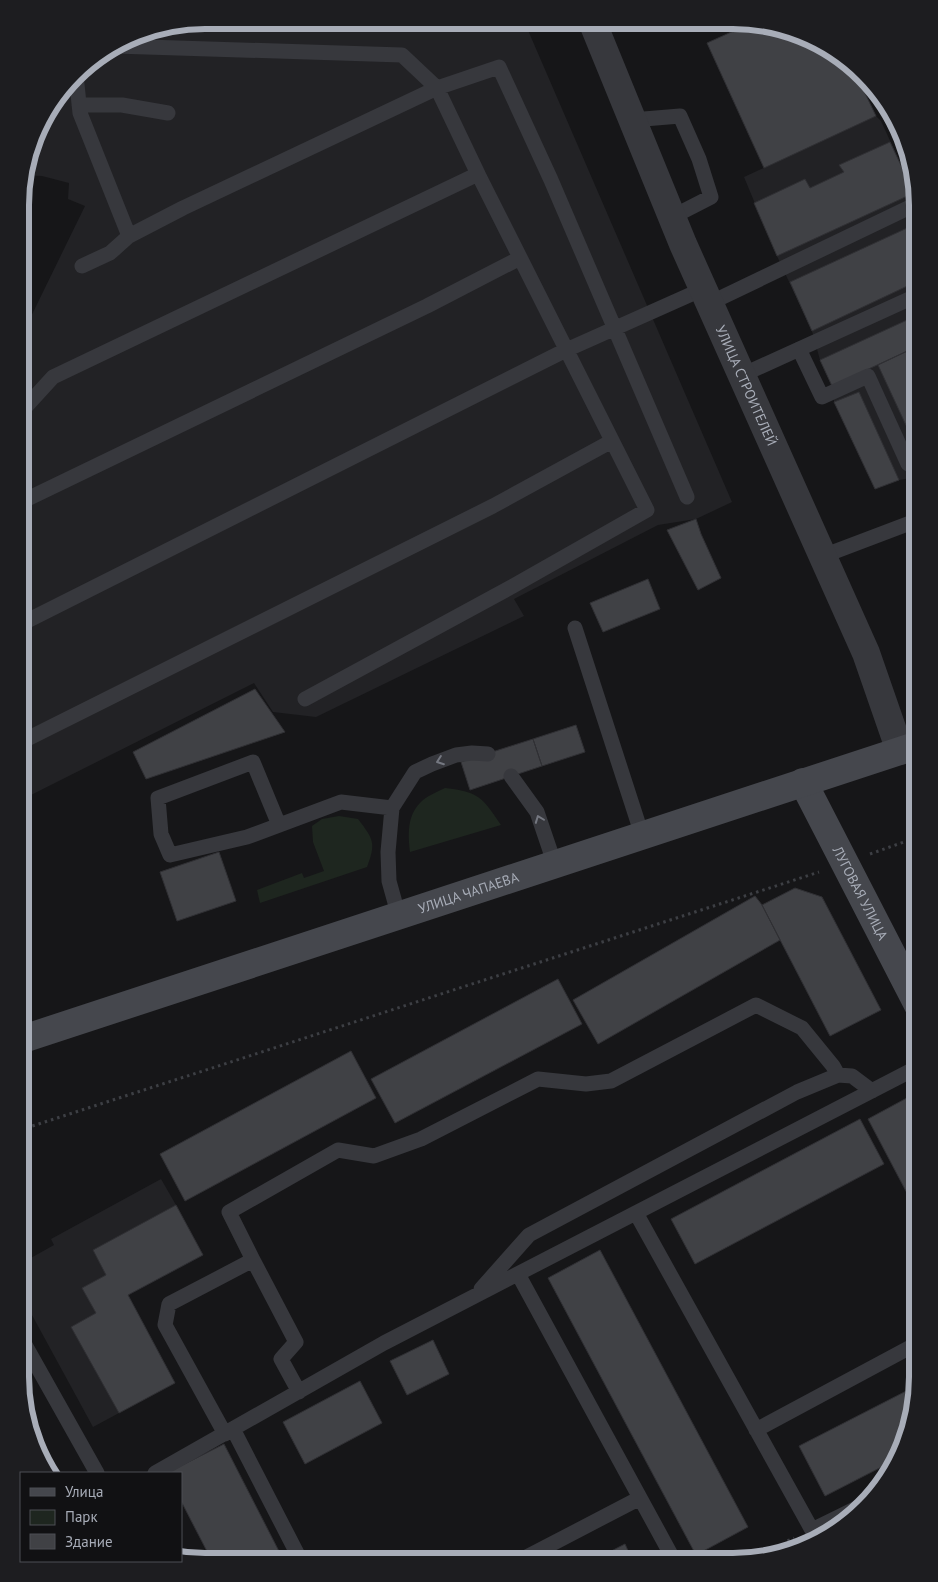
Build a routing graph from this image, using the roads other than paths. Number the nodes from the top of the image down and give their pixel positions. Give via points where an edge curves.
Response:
1 (595, 29) edge
2 (128, 46) edge
3 (77, 84) edge
4 (437, 88) junction
5 (79, 105) junction
6 (168, 113) dead end
7 (632, 120) junction
8 (478, 174) junction
9 (908, 208) dead end
10 (672, 217) junction
11 (129, 236) junction
12 (520, 258) junction
13 (82, 266) dead end
14 (706, 296) junction
15 (909, 299) edge
16 (614, 328) junction
17 (567, 349) junction
18 (800, 349) junction
19 (742, 375) junction
20 (29, 403) edge
21 (612, 441) junction
22 (908, 464) dead end
23 (687, 496) dead end
24 (29, 498) edge
25 (909, 523) edge
26 (823, 556) junction
27 (29, 620) edge
28 (575, 628) dead end
29 (305, 699) dead end
30 (29, 738) edge
31 (909, 748) edge
32 (488, 754) dead end
33 (511, 776) dead end
34 (803, 782) junction
35 (392, 808) junction
36 (279, 825) junction
37 (642, 835) junction
38 (555, 865) junction
39 (398, 917) junction
40 (909, 988) edge
41 (29, 1037) edge
42 (909, 1072) edge
43 (838, 1075) junction
44 (872, 1090) junction
45 (636, 1213) junction
46 (253, 1260) junction
47 (518, 1274) junction
48 (476, 1296) junction
49 (909, 1348) edge
50 (29, 1352) edge
51 (299, 1392) junction
52 (756, 1430) junction
53 (229, 1432) junction
54 (96, 1472) edge
55 (157, 1472) edge
56 (640, 1498) junction
57 (843, 1515) edge
58 (297, 1553) edge
59 (534, 1553) edge
60 (670, 1553) edge

1 - 7 street, УЛИЦА СТРОИТЕЛЕЙ
2 - 4 lane via 402,55
3 - 5 lane
4 - 8 lane
4 - 11 lane
4 - 16 lane via 499,67
5 - 6 lane via 122,105
5 - 11 lane
7 - 10 street, УЛИЦА СТРОИТЕЛЕЙ
7 - 10 lane via 680,116 699,159 711,198
8 - 12 lane
8 - 20 lane via 53,377
9 - 14 lane
10 - 14 street, УЛИЦА СТРОИТЕЛЕЙ
11 - 13 lane via 110,252
12 - 17 lane
12 - 24 lane
14 - 16 lane
14 - 19 street, УЛИЦА СТРОИТЕЛЕЙ
15 - 18 lane
16 - 17 lane
16 - 23 lane
17 - 21 lane
17 - 27 lane
18 - 19 lane
18 - 22 lane via 822,397 868,376
19 - 26 street, УЛИЦА СТРОИТЕЛЕЙ
21 - 29 lane via 647,510
21 - 30 lane via 492,506
25 - 26 lane
26 - 31 street, УЛИЦА СТРОИТЕЛЕЙ
28 - 37 lane
31 - 34 main road, УЛИЦА ЧАПАЕВА
32 -> 35 lane via 456,755 415,772
38 -> 33 lane via 537,812
34 - 37 main road, УЛИЦА ЧАПАЕВА
34 - 40 main road, ЛУГОВАЯ УЛИЦА
35 - 36 lane via 341,802
35 - 39 lane via 388,881
36 - 36 lane via 253,762 158,798 161,834 170,855 248,837
37 - 38 main road, УЛИЦА ЧАПАЕВА
38 - 39 main road, УЛИЦА ЧАПАЕВА
39 - 41 main road, УЛИЦА ЧАПАЕВА
42 - 44 lane
43 - 44 lane via 852,1076
43 - 46 lane via 802,1028 756,1005 611,1081 586,1084 538,1079 421,1139 374,1156 338,1150 228,1212
43 - 48 lane via 797,1092 529,1235
44 - 45 lane
45 - 47 lane
45 - 52 lane
46 - 51 lane via 296,1342 281,1359
46 - 53 lane via 169,1304 165,1325
47 - 48 lane
47 - 56 lane
48 - 51 lane via 384,1343
49 - 52 lane
50 - 54 lane
51 - 53 lane
52 - 57 lane via 812,1530
53 - 55 lane
53 - 58 lane
56 - 59 lane
56 - 60 lane

